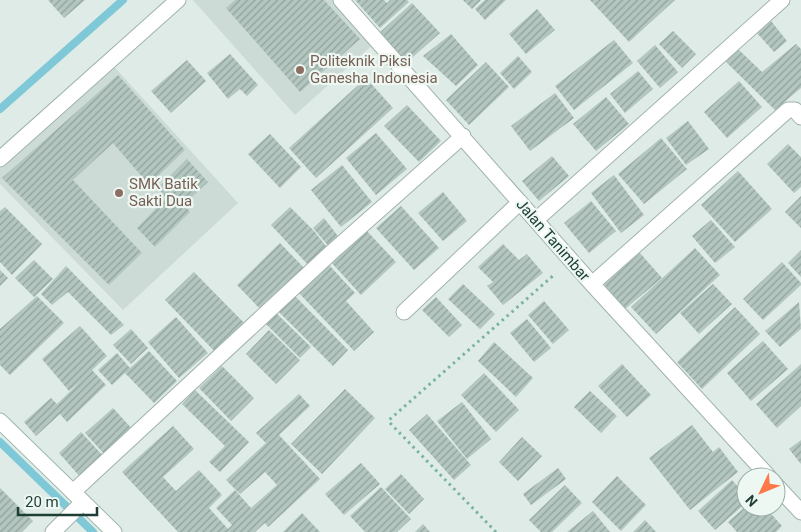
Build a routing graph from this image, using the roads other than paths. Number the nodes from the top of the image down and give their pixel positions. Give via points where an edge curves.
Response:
1 (178, 0) edge
2 (341, 0) edge
3 (782, 0) edge
4 (801, 117) edge
5 (463, 136) junction
6 (0, 159) edge
7 (520, 202) junction
8 (536, 220) junction
9 (592, 284) junction
10 (404, 312) dead end
11 (0, 421) edge
12 (760, 467) edge
13 (786, 496) edge
14 (78, 500) junction
15 (801, 512) edge
16 (53, 532) edge
17 (114, 532) edge

1 - 6 street
2 - 5 street, Jalan Tanimbar
3 - 8 street
4 - 9 street via 795,110 788,110
5 - 7 street, Jalan Tanimbar
5 - 14 street via 333,251
7 - 8 street, Jalan Tanimbar
7 - 10 street
8 - 9 street, Jalan Tanimbar
9 - 12 street, Jalan Tanimbar
11 - 14 street
13 - 15 street
14 - 16 street
14 - 17 street

